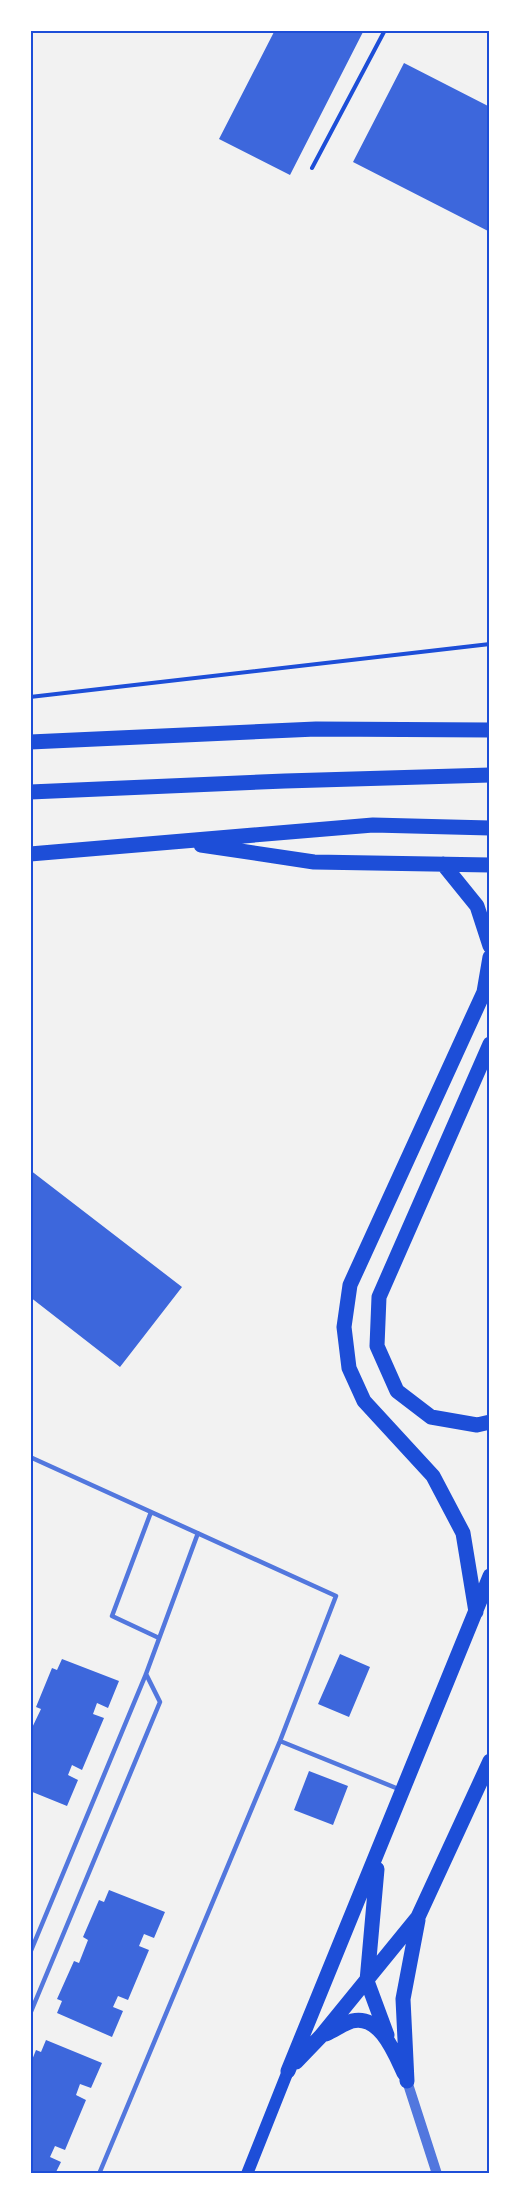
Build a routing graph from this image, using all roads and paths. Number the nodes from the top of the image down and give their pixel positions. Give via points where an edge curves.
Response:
1 (385, 30) edge
2 (312, 168) dead end
3 (490, 644) edge
4 (30, 697) edge
5 (490, 730) edge
6 (30, 742) edge
7 (490, 775) edge
8 (30, 792) edge
9 (490, 828) edge
10 (174, 842) junction
11 (30, 854) edge
12 (443, 864) junction
13 (490, 865) edge
14 (490, 946) edge
15 (490, 957) edge
16 (490, 1044) edge
17 (490, 1422) edge
18 (30, 1457) edge
19 (152, 1512) junction
20 (198, 1533) junction
21 (490, 1576) edge
22 (476, 1612) junction
23 (159, 1638) junction
24 (146, 1674) junction
25 (280, 1741) junction
26 (490, 1762) edge
27 (403, 1791) junction
28 (379, 1854) junction
29 (418, 1917) junction
30 (30, 1953) edge
31 (367, 1981) junction
32 (30, 2014) edge
33 (321, 2036) junction
34 (387, 2036) junction
35 (288, 2071) junction
36 (407, 2081) junction
37 (99, 2174) edge
38 (247, 2174) edge
39 (437, 2174) edge

1 - 2 path
3 - 4 path
5 - 6 main road via 316,729
7 - 8 main road
9 - 10 main road via 373,825
10 - 11 main road
10 - 12 main road via 314,862
12 - 13 main road
12 - 14 main road via 477,906
15 - 22 main road via 484,992 350,1285 344,1327 349,1368 364,1401 433,1476 463,1533
16 - 17 main road via 380,1297 377,1346 397,1391 430,1417 477,1425
18 - 19 lane
19 - 20 lane
19 - 23 lane via 112,1616
20 - 23 lane
20 - 25 lane via 336,1596
21 - 22 main road
22 - 27 main road
23 - 24 lane
24 - 30 lane
24 - 32 lane via 160,1702
25 - 27 lane
25 - 37 lane
26 - 29 main road
27 - 28 main road
28 - 31 main road
28 - 35 main road
29 - 31 main road
29 - 36 main road via 403,1999
31 - 33 main road
31 - 34 main road
33 - 34 main road via 353,2021 368,2024
33 - 35 main road
34 - 36 main road
35 - 38 main road
36 - 39 street

